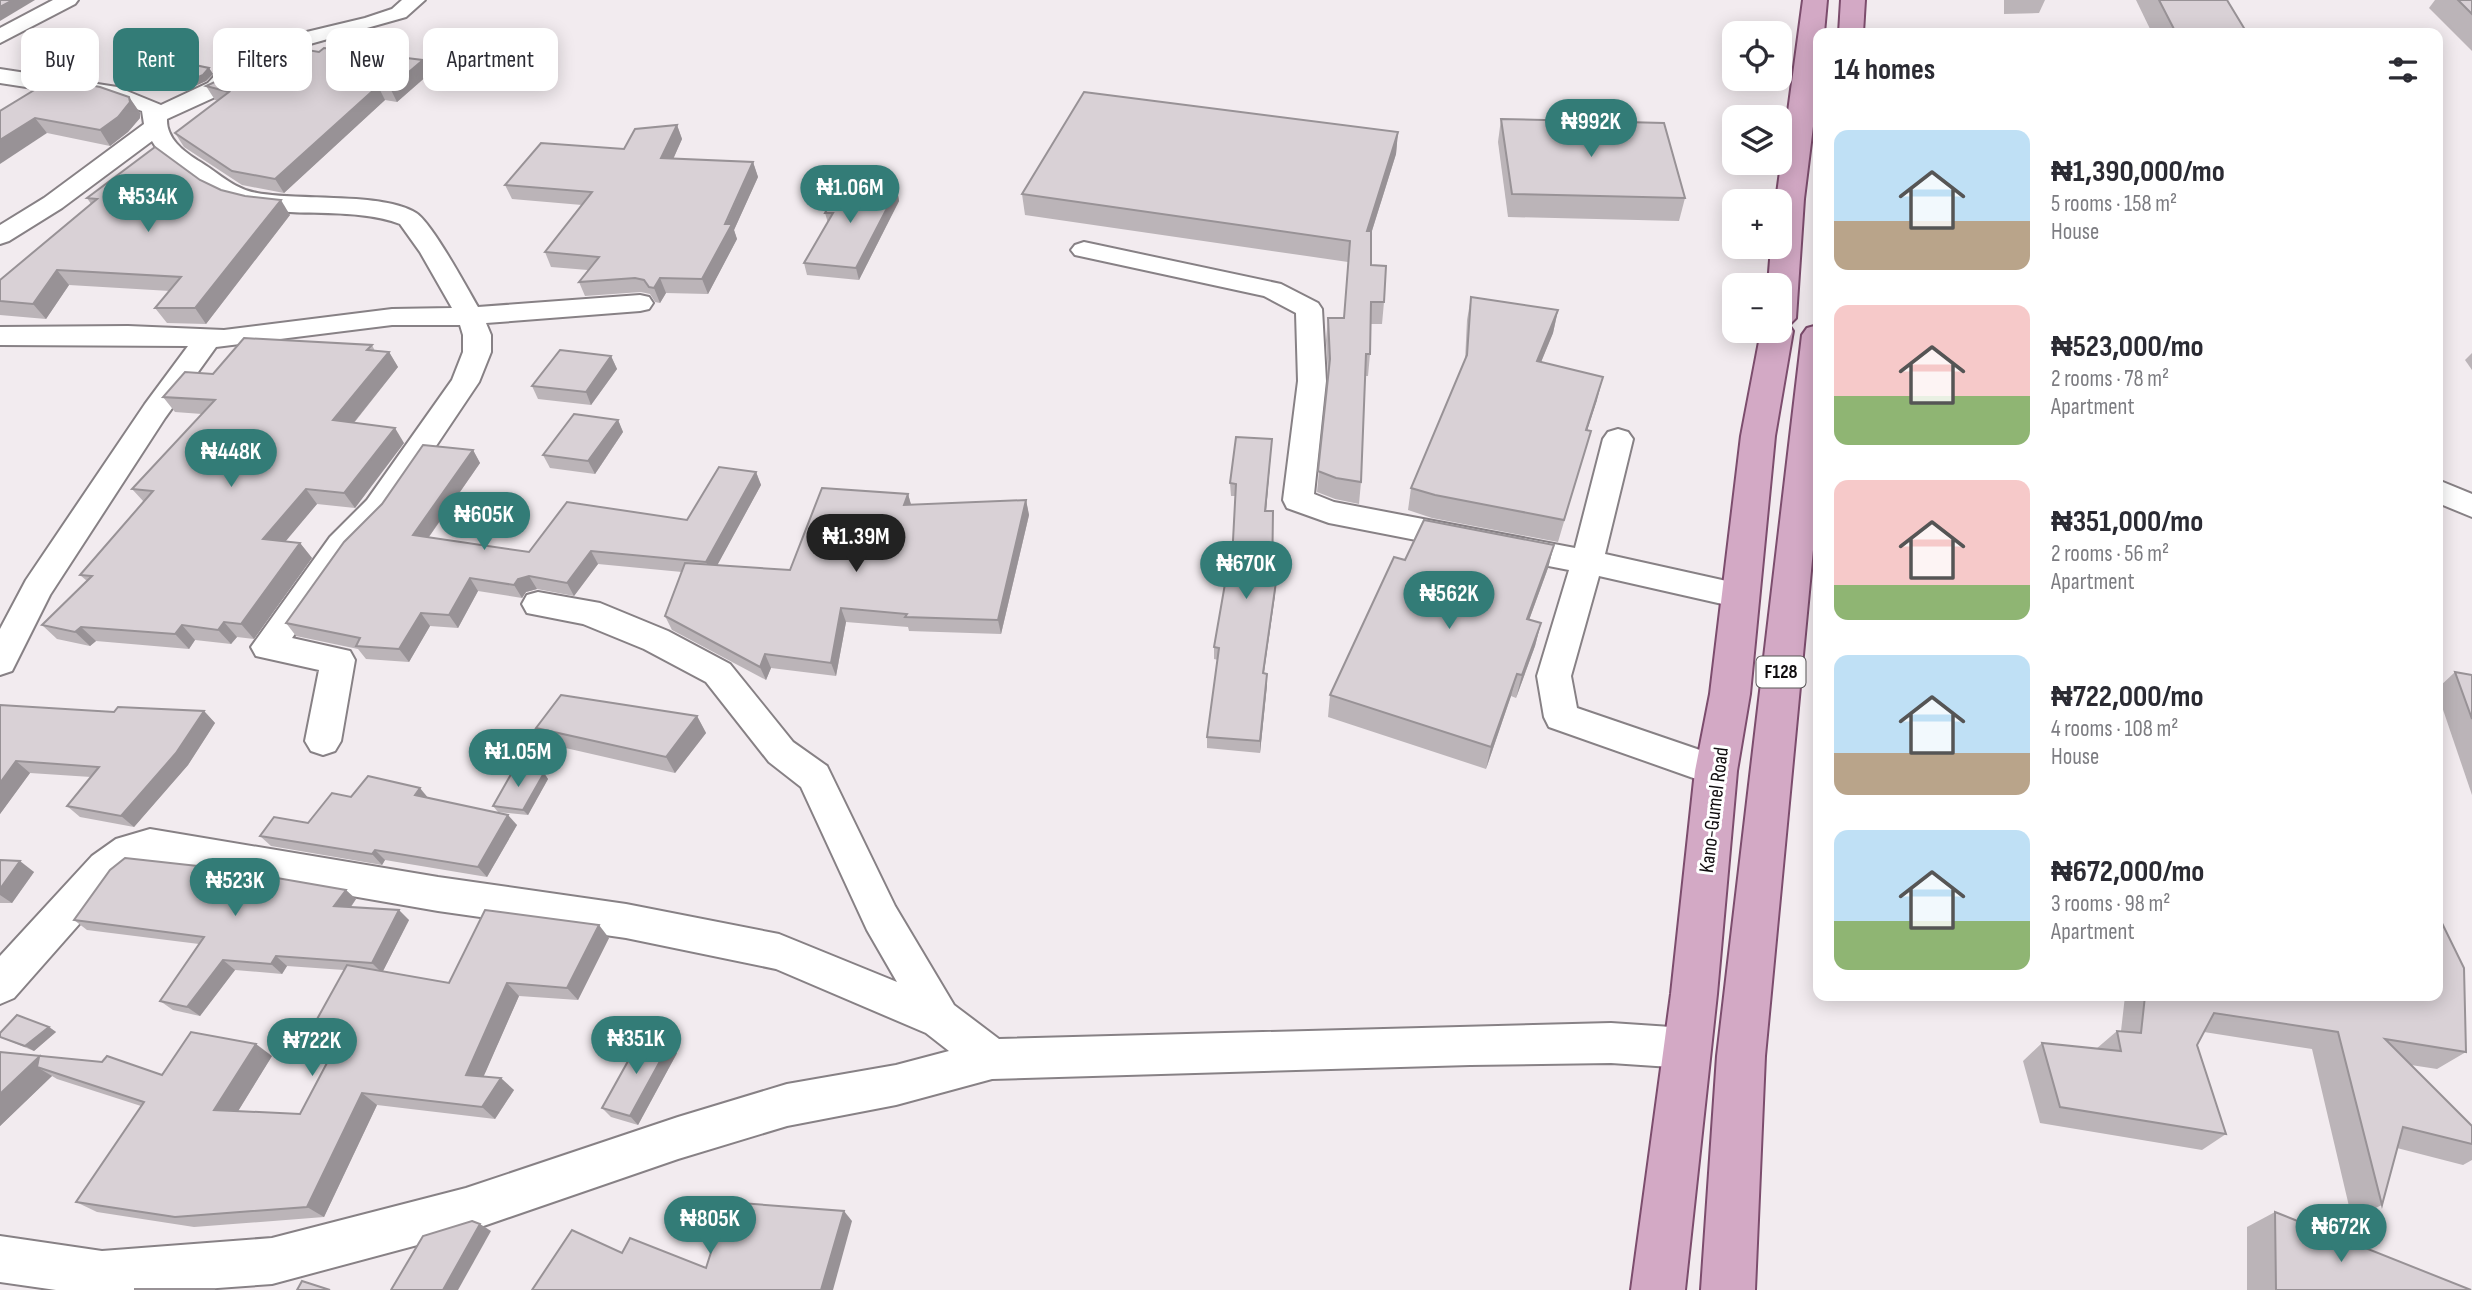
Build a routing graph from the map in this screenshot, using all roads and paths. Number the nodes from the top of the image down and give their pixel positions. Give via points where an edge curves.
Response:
1 (68, 0) edge
2 (415, 0) edge
3 (1815, 0) edge
4 (1853, 0) edge
5 (1851, 28) edge
6 (0, 37) edge
7 (0, 77) edge
8 (21, 79) edge
9 (21, 81) edge
10 (48, 91) edge
11 (53, 91) edge
12 (99, 91) edge
13 (156, 122) junction
14 (0, 236) edge
15 (1084, 250) dead end
16 (1784, 273) edge
17 (640, 303) dead end
18 (470, 316) junction
19 (0, 336) edge
20 (208, 338) junction
21 (1775, 343) edge
22 (1813, 402) edge
23 (1618, 439) dead end
24 (2443, 493) edge
25 (2472, 506) edge
26 (1587, 562) junction
27 (1740, 596) junction
28 (538, 604) dead end
29 (0, 662) edge
30 (1730, 694) junction
31 (1777, 706) junction
32 (323, 741) dead end
33 (1716, 771) junction
34 (6, 970) edge
35 (940, 1019) junction
36 (1686, 1048) junction
37 (992, 1059) junction
38 (0, 1259) edge
39 (1658, 1290) edge
40 (1728, 1290) edge

1 - 6 street
2 - 13 street via 399,13 372,22 276,46
3 - 16 main road
4 - 5 main road
7 - 8 street
7 - 9 street
10 - 11 street via 32,103
12 - 13 street via 151,107
13 - 14 street via 53,203
13 - 18 street via 172,155 239,196 353,207 409,219
15 - 26 street via 1272,289 1309,309 1312,381 1298,500 1329,512
17 - 18 street
18 - 20 street via 392,317
18 - 32 street via 477,352 465,382 378,508 341,545 268,647 338,660
19 - 20 street
20 - 29 street via 37,589
21 - 27 main road, Kano-Gumel Road / F128 via 1758,436
22 - 31 main road, F128
23 - 26 street
24 - 25 street
26 - 27 street
26 - 33 street via 1554,676 1560,717
27 - 30 main road, Kano-Gumel Road / F128
28 - 35 street via 588,612 656,640 718,673 782,752 814,777 881,918
30 - 31 main road
30 - 33 main road, Kano-Gumel Road / F128
31 - 40 main road, F128 via 1741,1056
33 - 36 main road, Kano-Gumel Road / F128
34 - 35 street via 105,868 129,850 150,845 626,921 779,952
35 - 37 street
36 - 37 street via 1534,1044
36 - 39 main road, Kano-Gumel Road / F128
37 - 38 street via 897,1085 788,1105 466,1210 272,1261 102,1273

